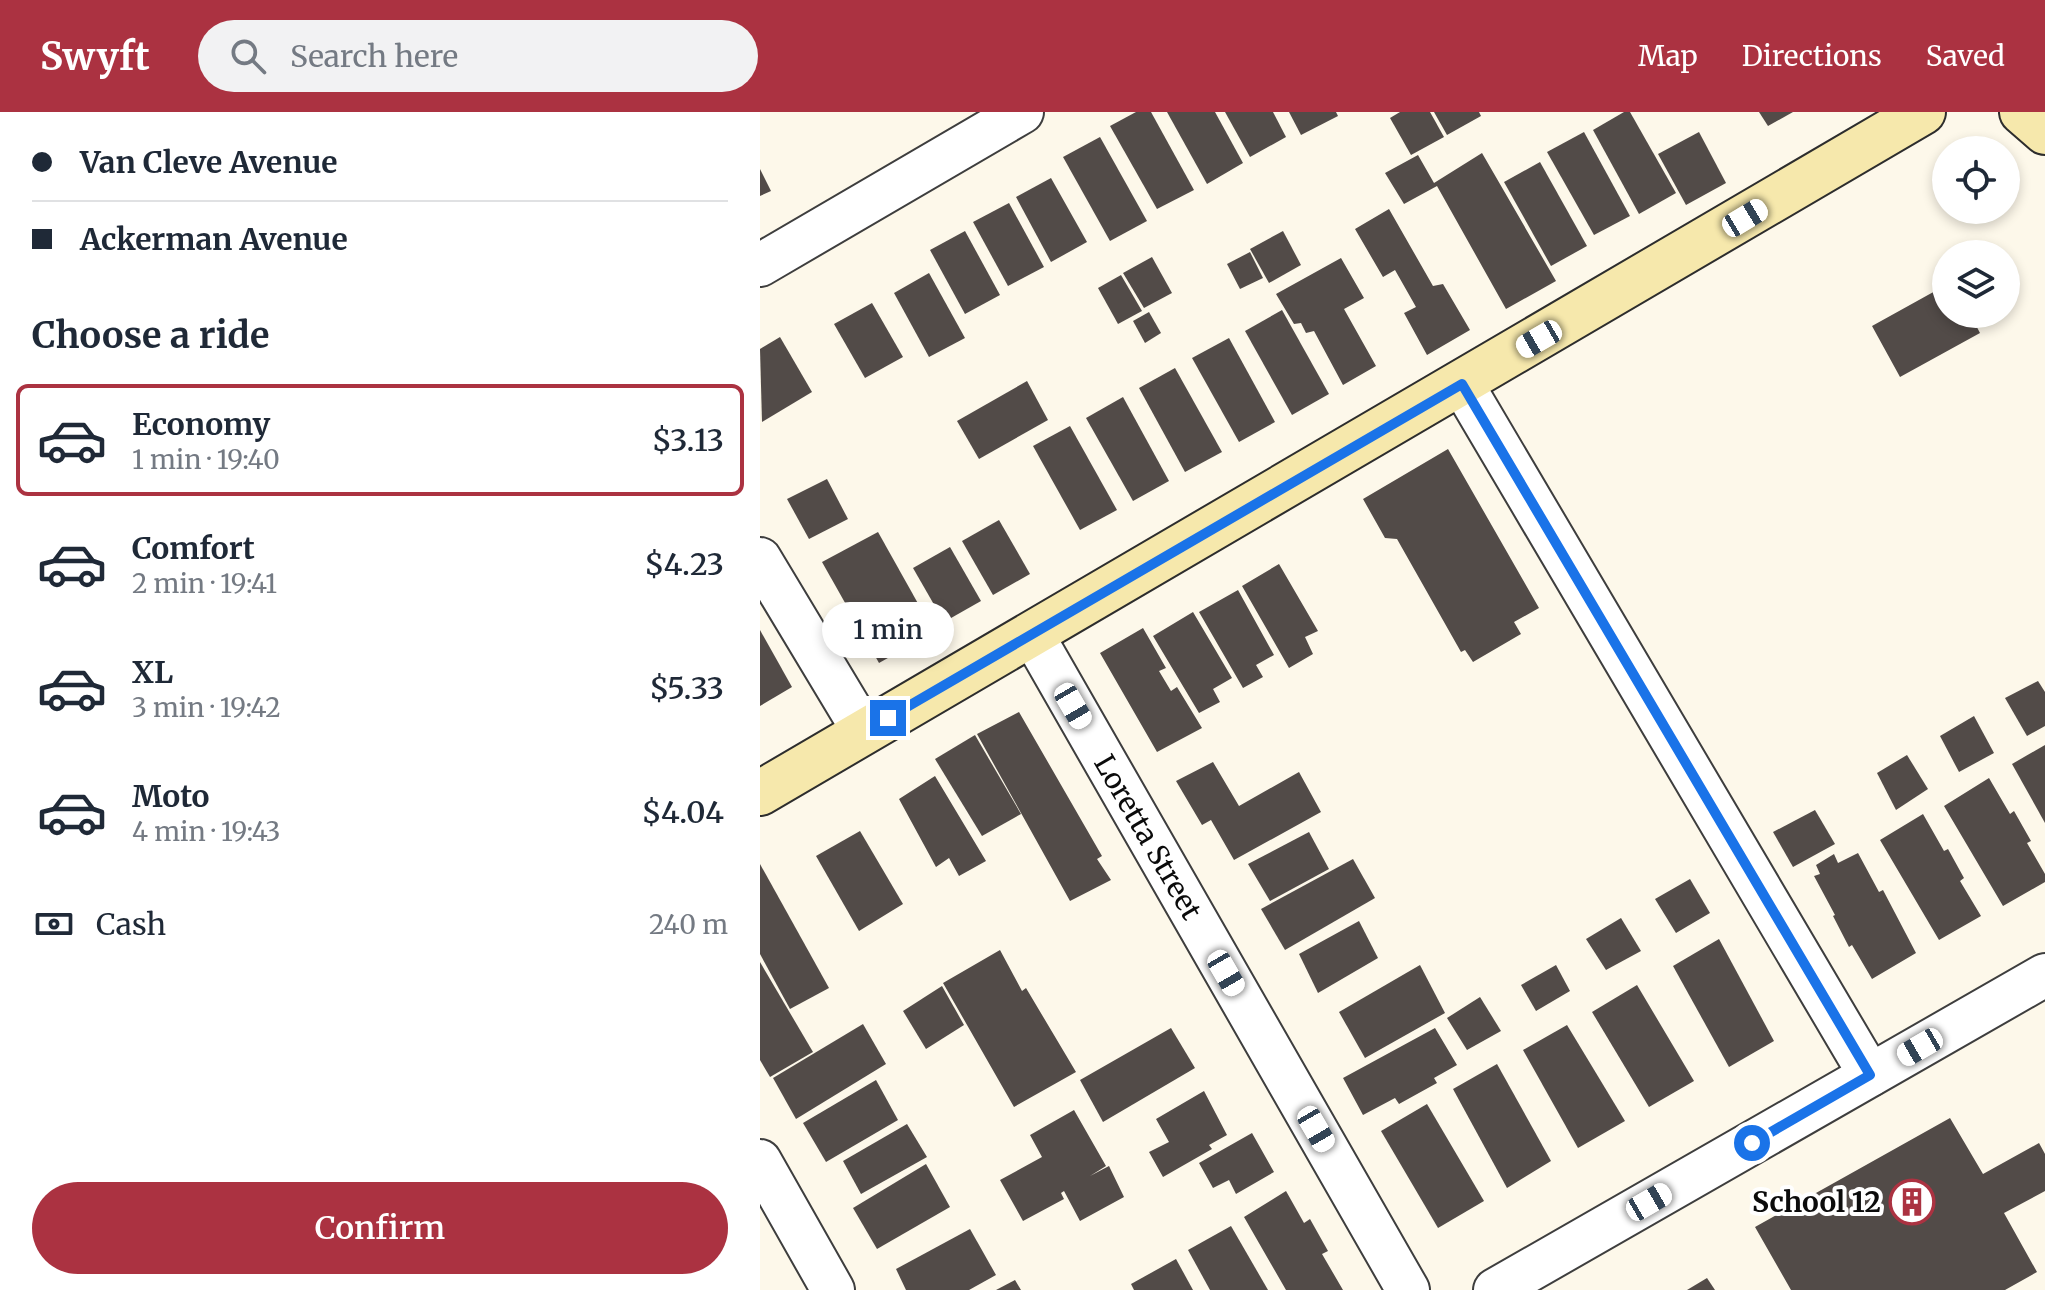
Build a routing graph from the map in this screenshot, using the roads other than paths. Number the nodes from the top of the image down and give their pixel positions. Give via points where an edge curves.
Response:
1 (1022, 112) edge
2 (1923, 112) edge
3 (2022, 112) edge
4 (2045, 132) edge
5 (760, 265) edge
6 (1462, 384) junction
7 (760, 559) edge
8 (1032, 634) junction
9 (864, 732) junction
10 (760, 793) edge
11 (2045, 975) edge
12 (1870, 1075) junction
13 (760, 1161) edge
14 (833, 1290) edge
15 (1408, 1290) edge
16 (1495, 1290) edge

1 - 5 street
2 - 6 street
3 - 4 street
6 - 8 street
6 - 12 street
7 - 9 street
8 - 9 street
8 - 15 street, Loretta Street
9 - 10 street
11 - 12 street
12 - 16 street
13 - 14 street

